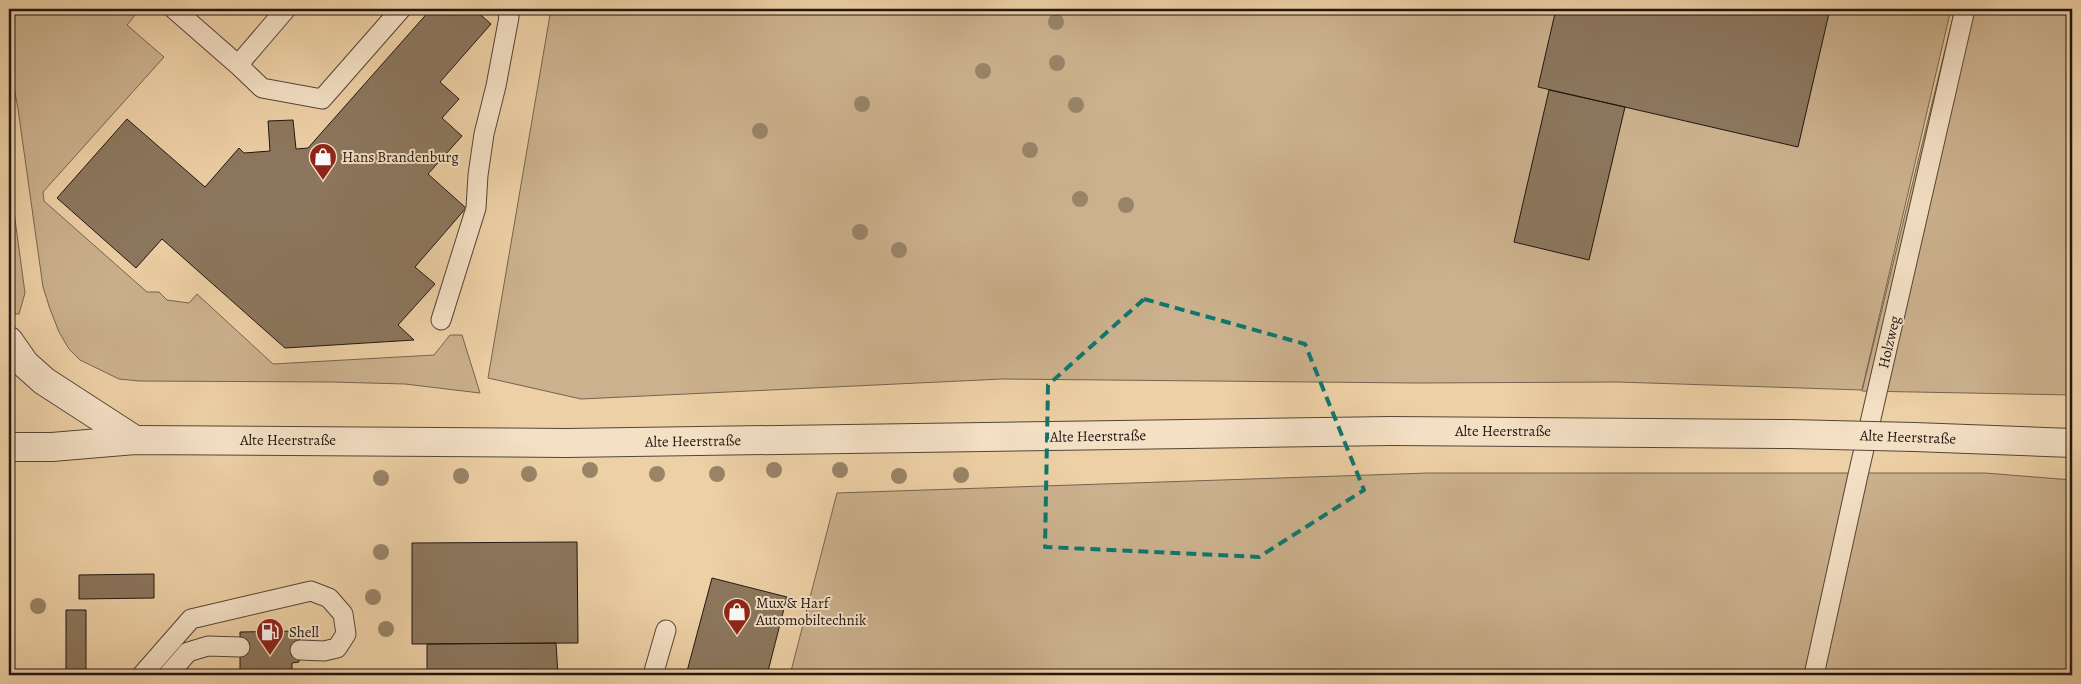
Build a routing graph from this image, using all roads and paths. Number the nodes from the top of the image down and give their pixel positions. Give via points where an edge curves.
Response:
1 (174, 9) edge
2 (286, 9) edge
3 (401, 9) edge
4 (507, 9) edge
5 (1965, 9) edge
6 (238, 64) junction
7 (441, 320) dead end
8 (9, 341) edge
9 (135, 440) junction
10 (2068, 444) edge
11 (9, 448) edge
12 (666, 630) dead end
13 (240, 648) dead end
14 (300, 650) dead end
15 (142, 675) edge
16 (168, 675) edge
17 (653, 675) edge
18 (1814, 675) edge

1 - 6 lane
2 - 6 lane
3 - 6 lane via 322,99 262,88
4 - 7 lane via 509,17 484,134 476,208
5 - 18 lane, Holzweg
8 - 9 street via 25,364 44,381
9 - 10 street, Alte Heerstraße, bridge via 566,443 1391,431 1790,434
9 - 11 street, Alte Heerstraße
12 - 17 lane
13 - 16 lane via 208,646 188,652
14 - 15 lane via 337,648 346,634 343,614 329,598 311,591 191,619

